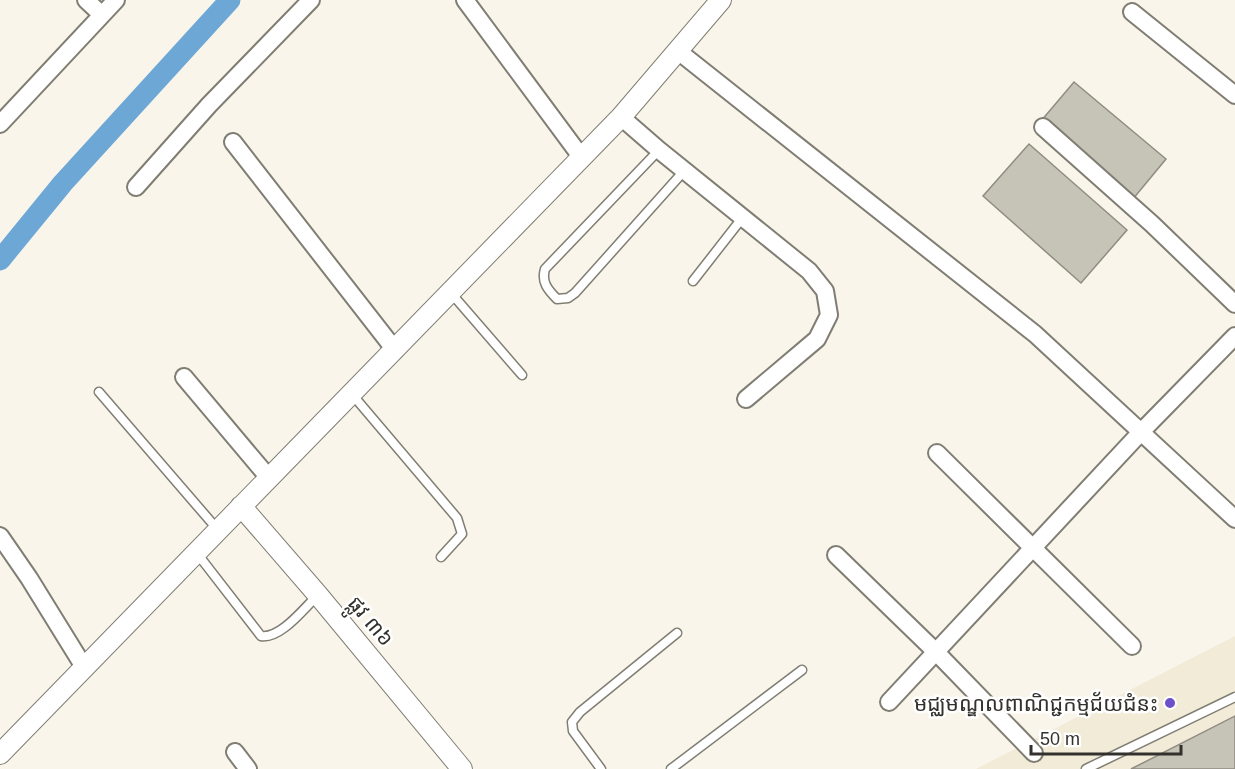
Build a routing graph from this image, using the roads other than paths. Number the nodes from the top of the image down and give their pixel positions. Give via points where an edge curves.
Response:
1 (86, 0) edge
2 (116, 0) edge
3 (311, 0) edge
4 (465, 0) edge
5 (721, 0) edge
6 (1132, 12) dead end
7 (102, 15) junction
8 (678, 51) junction
9 (1235, 95) edge
10 (621, 117) junction
11 (0, 124) edge
12 (1043, 127) dead end
13 (233, 142) dead end
14 (659, 150) junction
15 (582, 158) junction
16 (684, 171) junction
17 (136, 187) dead end
18 (743, 218) junction
19 (693, 281) dead end
20 (450, 292) junction
21 (1235, 304) edge
22 (1235, 336) edge
23 (394, 350) junction
24 (522, 375) dead end
25 (184, 377) dead end
26 (99, 392) dead end
27 (351, 393) junction
28 (746, 399) dead end
29 (1141, 432) junction
30 (937, 453) dead end
31 (269, 478) junction
32 (241, 506) junction
33 (1235, 519) edge
34 (218, 530) junction
35 (0, 536) edge
36 (1034, 548) junction
37 (196, 552) junction
38 (836, 555) dead end
39 (441, 557) dead end
40 (318, 595) junction
41 (677, 633) dead end
42 (1132, 646) dead end
43 (936, 652) junction
44 (84, 667) junction
45 (802, 670) dead end
46 (1235, 697) edge
47 (888, 702) dead end
48 (235, 752) dead end
49 (0, 753) edge
50 (1034, 753) dead end
51 (248, 769) edge
52 (462, 769) edge
53 (601, 769) edge
54 (671, 769) edge
55 (1086, 769) edge

1 - 7 street
2 - 7 street
3 - 17 street
4 - 15 street
5 - 8 street
6 - 9 street
7 - 11 street
8 - 10 street
8 - 29 street via 1035,334
10 - 14 street
10 - 15 street
12 - 21 street
13 - 23 street
14 - 16 street
14 - 16 lane via 546,269 543,276 548,290 558,299 575,293
15 - 20 street
16 - 18 street
18 - 19 lane
18 - 28 street via 809,271 825,291 829,315 817,339
20 - 23 street
20 - 24 lane
22 - 29 street
23 - 27 street
25 - 31 street
26 - 34 lane
27 - 31 street
27 - 39 lane via 457,518 462,534
29 - 33 street
29 - 36 street
30 - 36 street
31 - 32 street
32 - 34 street
32 - 40 street, ផ្លូវ ៣៦
34 - 37 street
35 - 44 street
36 - 42 street
36 - 43 street
37 - 40 lane via 261,636 278,634
37 - 44 street
38 - 43 street
40 - 52 street, ផ្លូវ ៣៦
41 - 53 lane via 572,722 573,731
43 - 47 street
43 - 50 street
44 - 49 street
45 - 54 lane
46 - 55 lane
48 - 51 street

